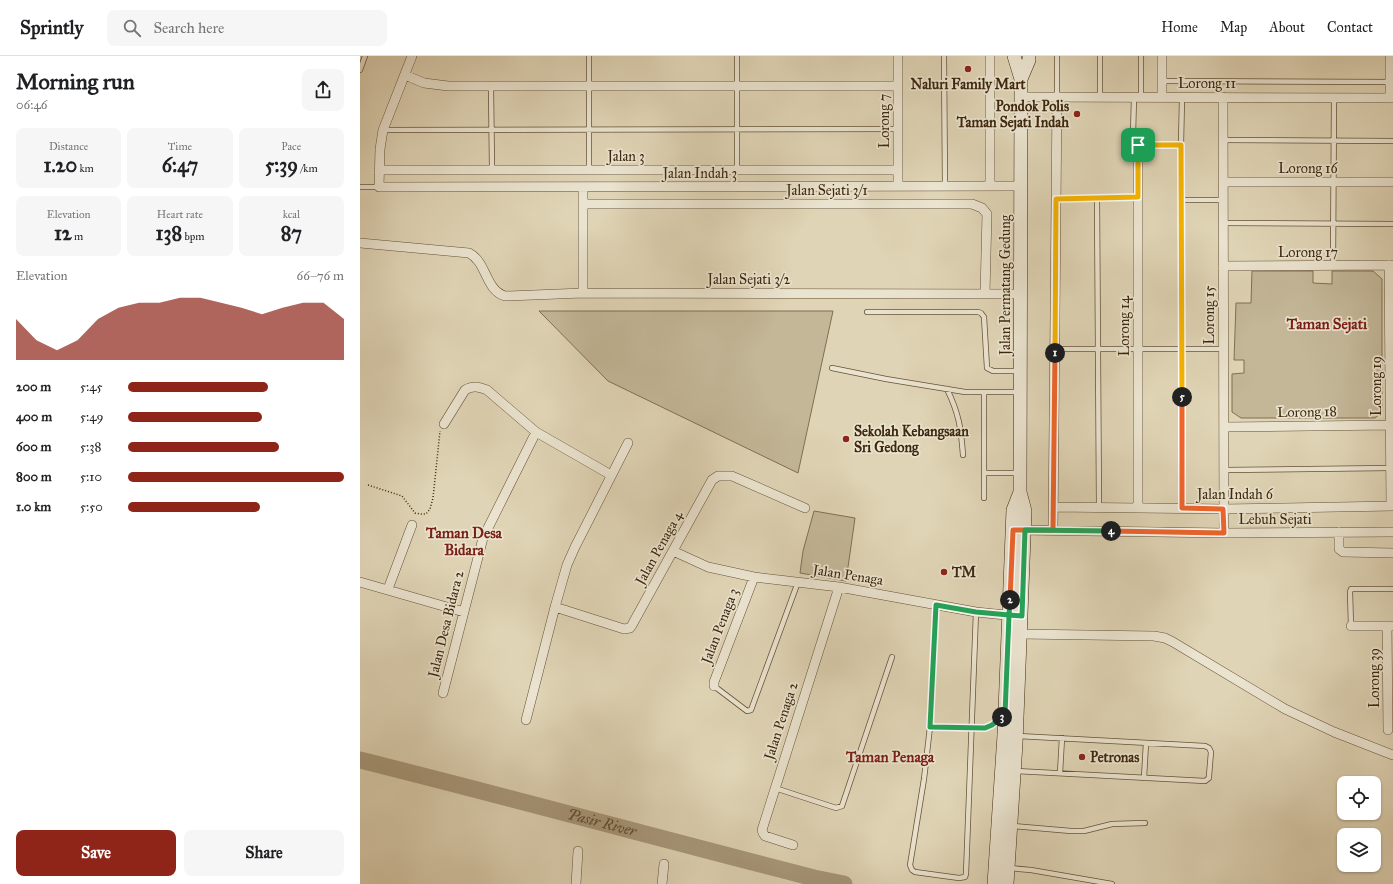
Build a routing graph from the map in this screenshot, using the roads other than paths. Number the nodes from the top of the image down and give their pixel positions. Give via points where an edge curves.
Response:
1 (365, 56) edge
2 (412, 56) edge
3 (589, 56) edge
4 (738, 56) edge
5 (898, 56) edge
6 (944, 56) edge
7 (990, 56) edge
8 (1014, 56) edge
9 (1029, 56) edge
10 (1057, 56) edge
11 (1100, 56) edge
12 (1141, 56) edge
13 (1162, 56) edge
14 (1390, 56) edge
15 (360, 70) edge
16 (405, 75) junction
17 (1020, 79) junction
18 (1162, 81) junction
19 (1391, 82) junction
20 (589, 86) junction
21 (737, 86) junction
22 (898, 86) junction
23 (491, 87) junction
24 (1021, 97) junction
25 (1057, 97) junction
26 (1100, 98) junction
27 (1137, 98) junction
28 (1162, 98) junction
29 (1182, 98) junction
30 (1223, 98) junction
31 (1334, 98) junction
32 (1392, 98) edge
33 (491, 129) junction
34 (589, 129) junction
35 (737, 129) junction
36 (898, 129) junction
37 (383, 130) junction
38 (1223, 140) junction
39 (1333, 140) junction
40 (1393, 141) edge
41 (1138, 145) junction
42 (1181, 145) junction
43 (379, 170) junction
44 (492, 170) junction
45 (590, 170) junction
46 (737, 170) junction
47 (898, 170) junction
48 (1223, 182) junction
49 (1334, 182) junction
50 (1393, 182) edge
51 (898, 186) junction
52 (945, 186) junction
53 (990, 186) junction
54 (1021, 186) junction
55 (360, 187) edge
56 (379, 187) junction
57 (583, 187) junction
58 (1138, 197) junction
59 (1097, 198) junction
60 (1056, 199) junction
61 (1181, 200) junction
62 (1223, 200) junction
63 (583, 204) junction
64 (1223, 223) junction
65 (1334, 224) junction
66 (1393, 224) edge
67 (360, 243) edge
68 (1391, 265) edge
69 (1223, 266) junction
70 (1333, 266) junction
71 (583, 293) junction
72 (985, 294) junction
73 (1020, 294) junction
74 (867, 312) dead end
75 (1055, 349) junction
76 (1097, 349) junction
77 (1138, 349) junction
78 (1182, 349) junction
79 (1223, 349) junction
80 (832, 368) dead end
81 (1020, 371) junction
82 (1391, 386) edge
83 (947, 389) junction
84 (984, 392) junction
85 (1020, 392) junction
86 (444, 424) road end
87 (1390, 425) junction
88 (1224, 427) junction
89 (536, 432) junction
90 (628, 443) dead end
91 (963, 455) dead end
92 (1390, 468) junction
93 (1224, 470) junction
94 (984, 473) junction
95 (1020, 473) junction
96 (611, 475) junction
97 (984, 498) dead end
98 (1392, 506) edge
99 (1054, 507) junction
100 (1099, 507) junction
101 (805, 508) dead end
102 (1138, 508) junction
103 (1182, 508) junction
104 (1223, 509) junction
105 (412, 525) dead end
106 (1019, 530) junction
107 (1053, 530) junction
108 (1339, 532) junction
109 (1393, 532) edge
110 (1224, 533) junction
111 (673, 551) junction
112 (1393, 553) edge
113 (754, 577) junction
114 (360, 582) edge
115 (798, 582) junction
116 (839, 587) junction
117 (1393, 588) edge
118 (388, 589) junction
119 (936, 605) junction
120 (555, 607) junction
121 (464, 612) junction
122 (976, 612) junction
123 (1016, 616) junction
124 (1351, 626) joint
125 (1390, 626) edge
126 (1021, 634) junction
127 (892, 657) dead end
128 (714, 686) joint
129 (443, 693) dead end
130 (1005, 714) junction
131 (526, 720) dead end
132 (930, 727) junction
133 (972, 728) junction
134 (1388, 730) dead end
135 (1016, 736) junction
136 (1062, 738) junction
137 (1146, 743) junction
138 (1393, 754) edge
139 (1014, 771) junction
140 (1060, 773) junction
141 (1144, 778) junction
142 (775, 788) junction
143 (1145, 822) dead end
144 (1010, 826) junction
145 (793, 845) dead end
146 (578, 851) dead end
147 (664, 864) dead end
148 (1008, 868) junction
149 (576, 884) edge
150 (662, 884) edge
151 (994, 884) edge
152 (1007, 884) edge
153 (1112, 884) edge

1 - 15 lane
2 - 16 street
3 - 20 lane
4 - 21 lane
5 - 22 street, Lorong 7
6 - 52 lane
7 - 53 street
8 - 17 main road, Jalan Permatang Gedung
9 - 17 main road, Jalan Permatang Gedung
10 - 25 lane
11 - 26 lane
12 - 27 lane
13 - 18 street
14 - 19 street
16 - 23 street via 434,85
16 - 37 street
17 - 24 main road, Jalan Permatang Gedung
18 - 19 lane
18 - 28 street
19 - 32 street
20 - 21 street
20 - 23 street
20 - 34 lane
21 - 22 street
21 - 35 lane
22 - 36 street, Lorong 7
23 - 33 lane
24 - 25 street, Lorong 11
24 - 54 main road, Jalan Permatang Gedung
25 - 26 street, Lorong 11
25 - 60 street
26 - 27 street, Lorong 11
27 - 28 street, Lorong 11
27 - 41 lane via 1133,135
28 - 29 street, Lorong 11
29 - 30 street, Lorong 11
29 - 42 lane
30 - 31 street, Lorong 11
30 - 38 street, Lorong 15
31 - 32 street, Lorong 11
31 - 39 lane
33 - 34 lane
33 - 37 lane
33 - 44 lane
34 - 35 lane
34 - 45 lane
35 - 36 lane
35 - 46 lane
36 - 47 street, Lorong 7
37 - 43 street
38 - 39 lane
38 - 48 street, Lorong 15
39 - 40 lane
39 - 49 lane
41 - 42 lane
41 - 58 street, Lorong 14
42 - 61 lane
43 - 44 street, Jalan 3
43 - 56 street
44 - 45 street, Jalan 3
45 - 46 street, Jalan 3
46 - 47 street, Jalan 3
47 - 51 street, Lorong 7
48 - 49 street, Lorong 16
48 - 62 street, Lorong 15
49 - 50 street, Lorong 16
49 - 65 lane
51 - 52 street, Jalan Indah 3
51 - 57 street, Jalan Indah 3
52 - 53 street, Jalan Indah 3
53 - 54 street, Jalan Indah 3
54 - 73 main road, Jalan Permatang Gedung
55 - 56 lane
56 - 57 street, Jalan Indah 3
57 - 63 street
58 - 59 lane
58 - 77 street, Lorong 14
59 - 60 lane
59 - 76 lane
60 - 75 street
61 - 62 lane
61 - 78 lane
62 - 64 street, Lorong 15
63 - 71 street
63 - 72 street, Jalan Sejati 3/1 via 972,204 982,208 987,214
64 - 65 lane
64 - 69 street, Lorong 15
65 - 66 lane
65 - 70 lane
67 - 71 street, Jalan Sejati 3/2 via 469,253 478,260 495,290 505,296
68 - 70 street, Lorong 17
68 - 82 street, Lorong 19
69 - 70 street, Lorong 17
69 - 79 street, Lorong 15
71 - 72 street, Jalan Sejati 3/2
72 - 73 street, Jalan Sejati 3/2
73 - 81 main road, Jalan Permatang Gedung
74 - 81 lane via 981,313 984,318 987,368 993,371
75 - 76 lane
75 - 99 street
76 - 77 lane
76 - 100 lane
77 - 78 lane
77 - 102 street, Lorong 14
78 - 79 lane
78 - 103 lane
79 - 88 street, Lorong 15
80 - 83 lane
81 - 85 main road, Jalan Permatang Gedung
82 - 87 street, Lorong 19
83 - 84 lane
83 - 91 lane via 960,422
84 - 85 lane
84 - 94 lane
85 - 95 main road, Jalan Permatang Gedung
86 - 89 street via 465,390 478,387 487,390
87 - 88 street, Lorong 18
87 - 92 street, Lorong 19
88 - 93 street, Lorong 15
89 - 96 street
89 - 121 street, Jalan Desa Bidara 2 via 483,538
90 - 96 street
92 - 93 lane
92 - 98 street, Lorong 19
93 - 104 street, Lorong 15
94 - 95 lane
94 - 97 lane
95 - 106 main road, Jalan Permatang Gedung via 1020,492 1013,510
96 - 120 street via 567,565
98 - 104 street, Jalan Indah 6
99 - 100 street, Jalan Indah 6
99 - 107 street
100 - 102 street, Jalan Indah 6
101 - 111 street, Jalan Penaga 4 via 732,476 718,476 712,480
102 - 103 street, Jalan Indah 6
103 - 104 street, Jalan Indah 6
104 - 110 street, Lorong 15
105 - 118 street
106 - 107 street, Lebuh Sejati
106 - 123 main road, Jalan Permatang Gedung
107 - 110 street, Lebuh Sejati
108 - 109 street, Lebuh Sejati
108 - 110 street, Lebuh Sejati
108 - 112 street via 1339,549 1344,552
111 - 113 street, Jalan Penaga via 708,566
111 - 120 street, Jalan Penaga 4 via 630,628 624,629
113 - 115 street, Jalan Penaga
113 - 128 street, Jalan Penaga 3
114 - 118 street
115 - 116 street, Jalan Penaga
115 - 128 lane via 751,710 747,711
116 - 119 street, Jalan Penaga
116 - 142 street, Jalan Penaga 2
117 - 124 lane via 1351,589
118 - 121 street
119 - 122 street, Jalan Penaga
119 - 132 lane
120 - 131 street
121 - 129 street, Jalan Desa Bidara 2
122 - 123 street, Jalan Penaga
122 - 133 lane
123 - 126 main road, Jalan Permatang Gedung
123 - 130 main road, Jalan Permatang Gedung
124 - 125 street
125 - 134 street, Lorong 39
126 - 135 main road, Jalan Permatang Gedung
126 - 138 street via 1165,638 1285,709 1334,732
127 - 142 lane via 842,806 836,808
130 - 133 lane via 985,728
130 - 151 main road, Jalan Permatang Gedung
132 - 133 lane
132 - 133 lane via 910,865 915,872 959,878 965,877 966,871
135 - 136 lane
135 - 139 main road, Jalan Permatang Gedung
136 - 137 lane
136 - 140 lane
137 - 141 lane
137 - 141 lane via 1207,746 1210,750 1209,778 1205,781
139 - 140 lane
139 - 144 main road, Jalan Permatang Gedung
140 - 141 lane
142 - 145 street, Jalan Penaga 2 via 762,830 765,836
143 - 144 lane via 1112,824 1071,832
144 - 148 main road, Jalan Permatang Gedung
146 - 149 street
147 - 150 street
148 - 152 main road, Jalan Permatang Gedung
148 - 153 lane

